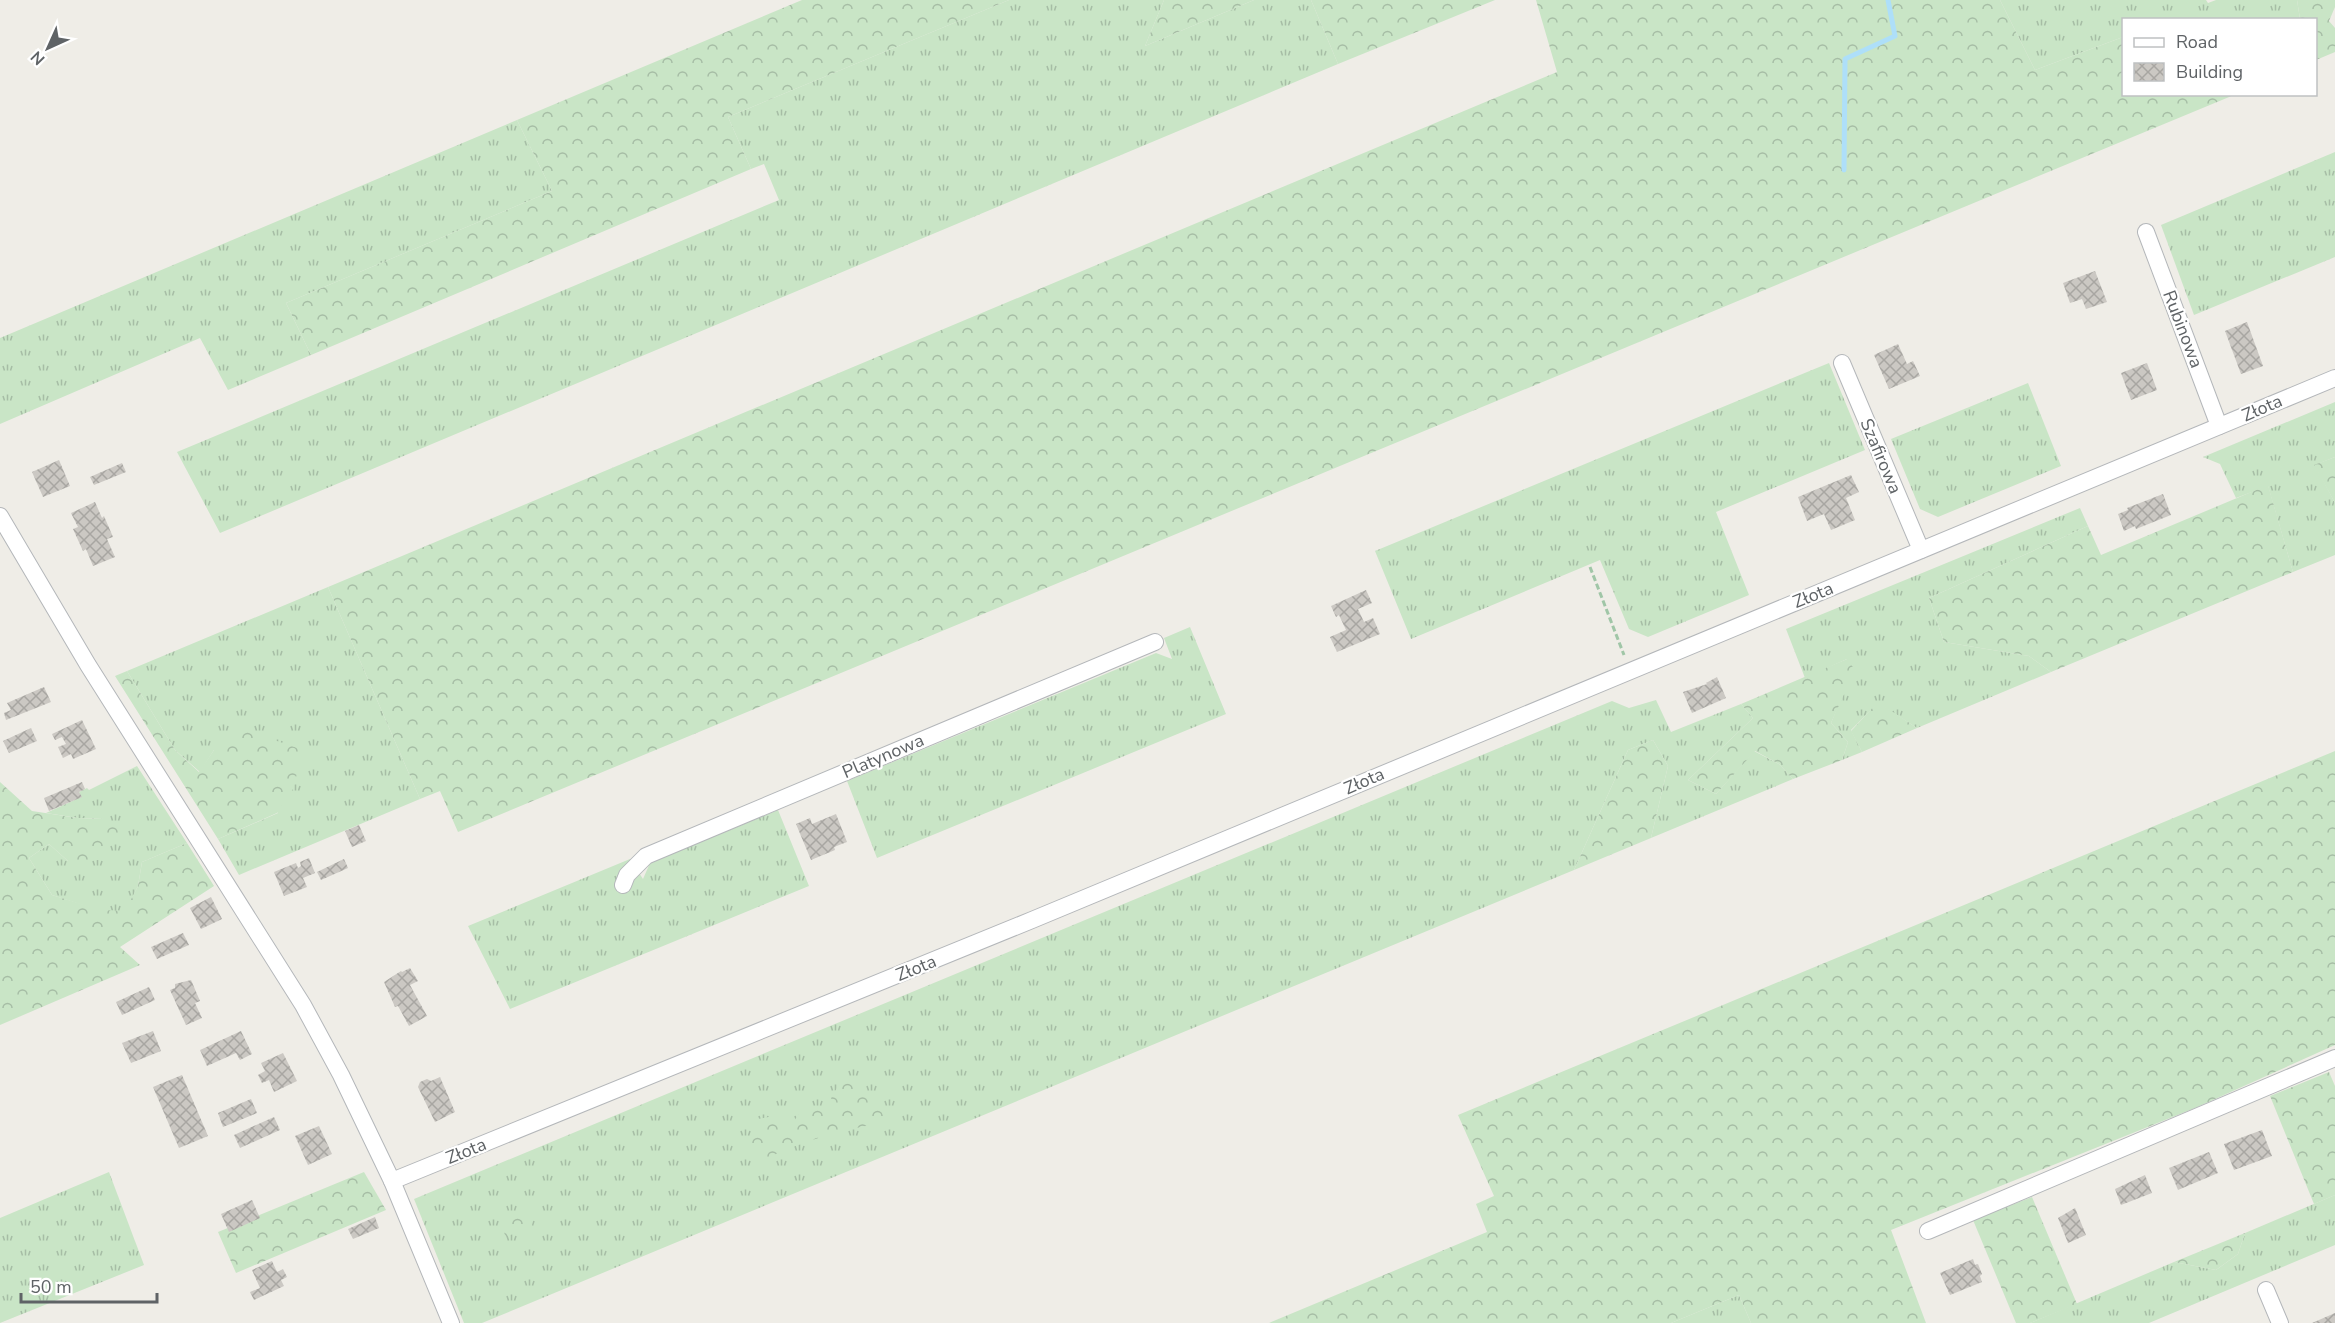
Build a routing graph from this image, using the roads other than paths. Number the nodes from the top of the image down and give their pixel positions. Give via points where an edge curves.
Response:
1 (2146, 232) dead end
2 (1842, 363) dead end
3 (2335, 378) edge
4 (2219, 426) junction
5 (0, 516) edge
6 (1921, 550) junction
7 (1155, 642) dead end
8 (623, 885) dead end
9 (2335, 1058) edge
10 (392, 1181) junction
11 (1928, 1231) dead end
12 (2266, 1290) dead end
13 (451, 1323) edge
14 (2280, 1323) edge

1 - 4 street, Rubinowa
2 - 6 street, Szafirowa
3 - 4 street, Złota
4 - 6 street, Złota
5 - 10 street via 88,665 303,1005
6 - 10 street, Złota
7 - 8 street, Platynowa via 646,856 627,875
9 - 11 street
10 - 13 street
12 - 14 street

